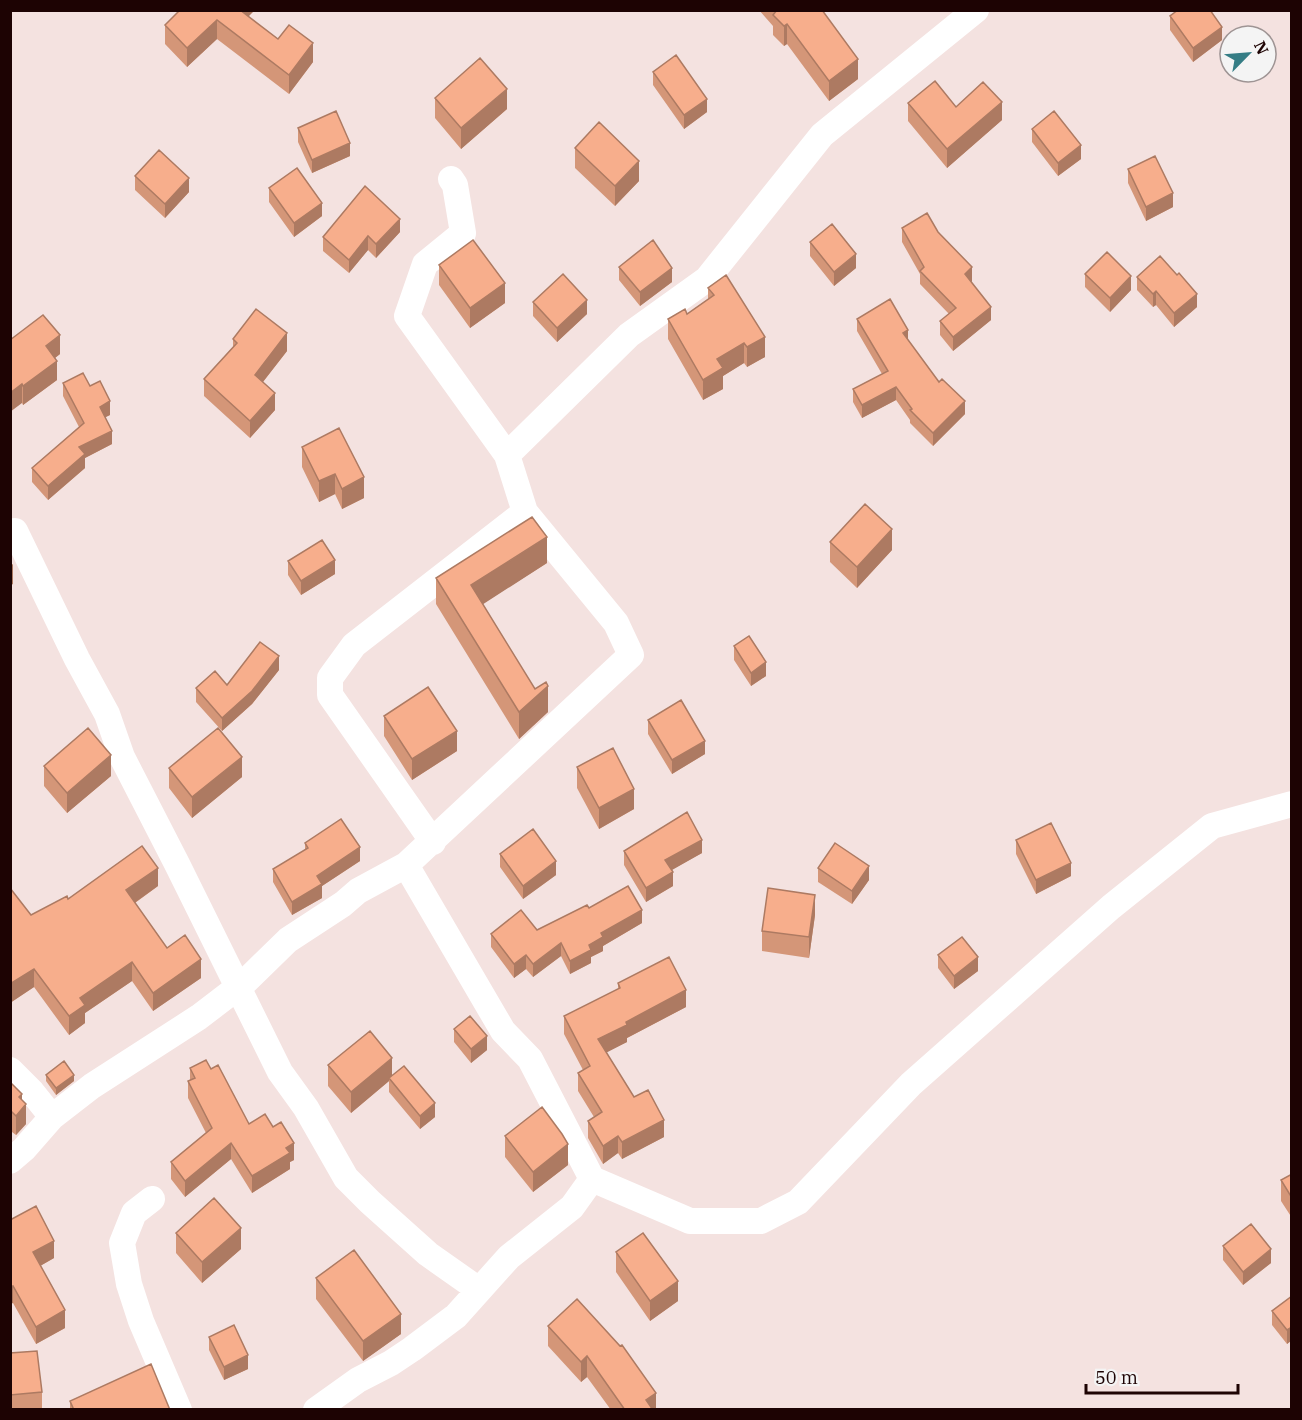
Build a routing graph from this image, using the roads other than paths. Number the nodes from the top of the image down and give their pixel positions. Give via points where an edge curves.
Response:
1 (976, 10) edge
2 (451, 179) dead end
3 (507, 455) junction
4 (525, 512) junction
5 (15, 531) dead end
6 (1292, 804) edge
7 (433, 842) junction
8 (406, 865) junction
9 (238, 987) junction
10 (10, 1070) edge
11 (52, 1117) junction
12 (10, 1161) edge
13 (592, 1179) junction
14 (152, 1199) dead end
15 (479, 1290) junction
16 (179, 1410) edge
17 (316, 1410) edge

1 - 3 street via 822,135 707,279 629,335
2 - 3 street via 464,233 425,264 407,316
3 - 4 street
4 - 7 street via 616,623 632,656
4 - 7 street via 354,645 330,678 330,695
5 - 9 street via 107,714 122,757
6 - 13 street via 1212,826 1111,907 911,1084 798,1202 761,1221 690,1221
7 - 8 street
8 - 9 street via 358,891 288,940
8 - 13 street via 503,1031 530,1059
9 - 11 street
9 - 15 street via 280,1072 306,1108 346,1178 428,1254
10 - 11 street
11 - 12 street
13 - 15 street via 572,1207 508,1257
14 - 16 street via 134,1213 122,1243 141,1321
15 - 17 street via 456,1316 412,1349

